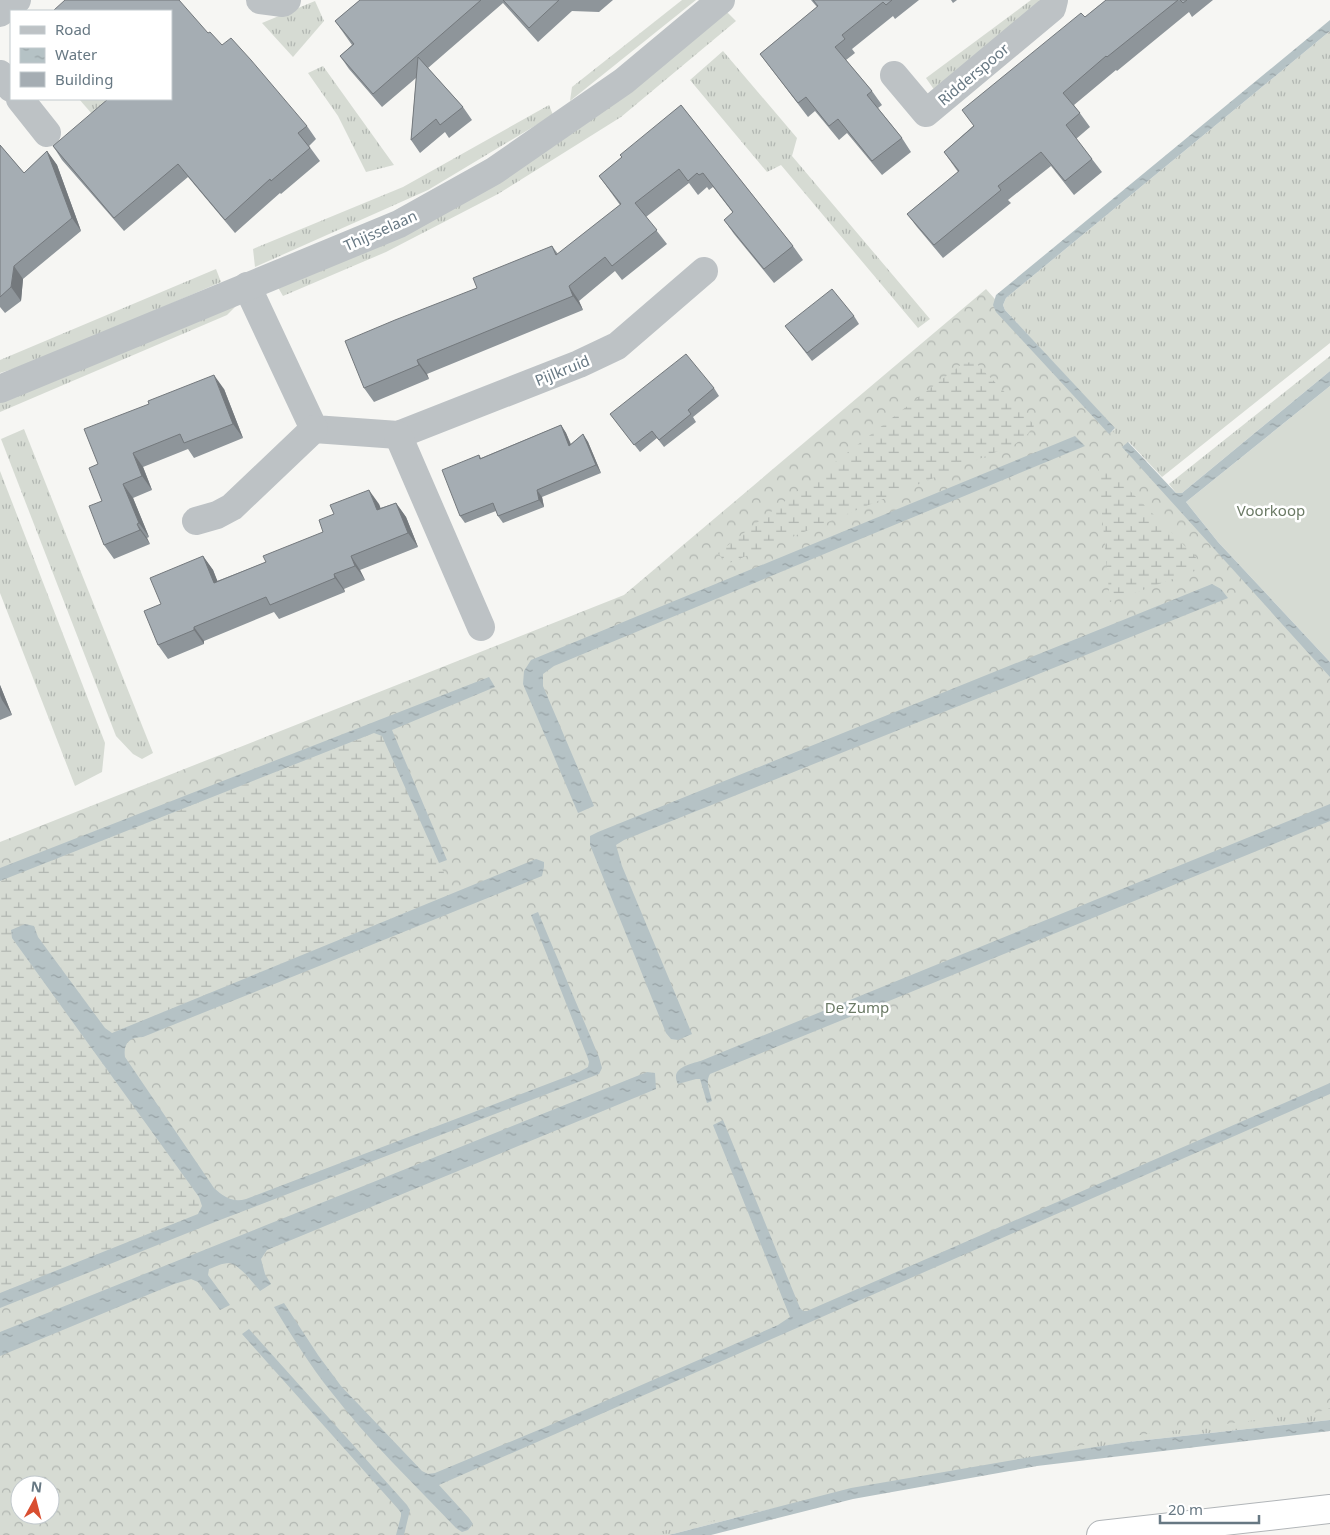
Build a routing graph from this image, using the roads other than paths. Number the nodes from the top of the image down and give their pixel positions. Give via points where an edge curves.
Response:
1 (17, 0) edge
2 (260, 0) edge
3 (287, 0) edge
4 (721, 0) edge
5 (1054, 0) edge
6 (0, 13) edge
7 (0, 74) edge
8 (894, 75) dead end
9 (10, 87) edge
10 (21, 100) edge
11 (47, 133) dead end
12 (704, 271) dead end
13 (247, 286) junction
14 (0, 389) edge
15 (314, 430) junction
16 (398, 435) junction
17 (196, 521) dead end
18 (481, 627) dead end
19 (1330, 1509) edge
20 (1101, 1535) edge

1 - 6 street
2 - 3 street via 283,3
4 - 13 street, Thijsselaan via 624,81 494,171 399,224
5 - 8 street, Ridderspoor via 1052,8 926,113
7 - 9 street
10 - 11 street
12 - 16 street, Pijlkruid via 617,346
13 - 14 street, Thijsselaan
13 - 15 street
15 - 16 street, Pijlkruid
15 - 17 street via 232,507
16 - 18 street
19 - 20 highway

